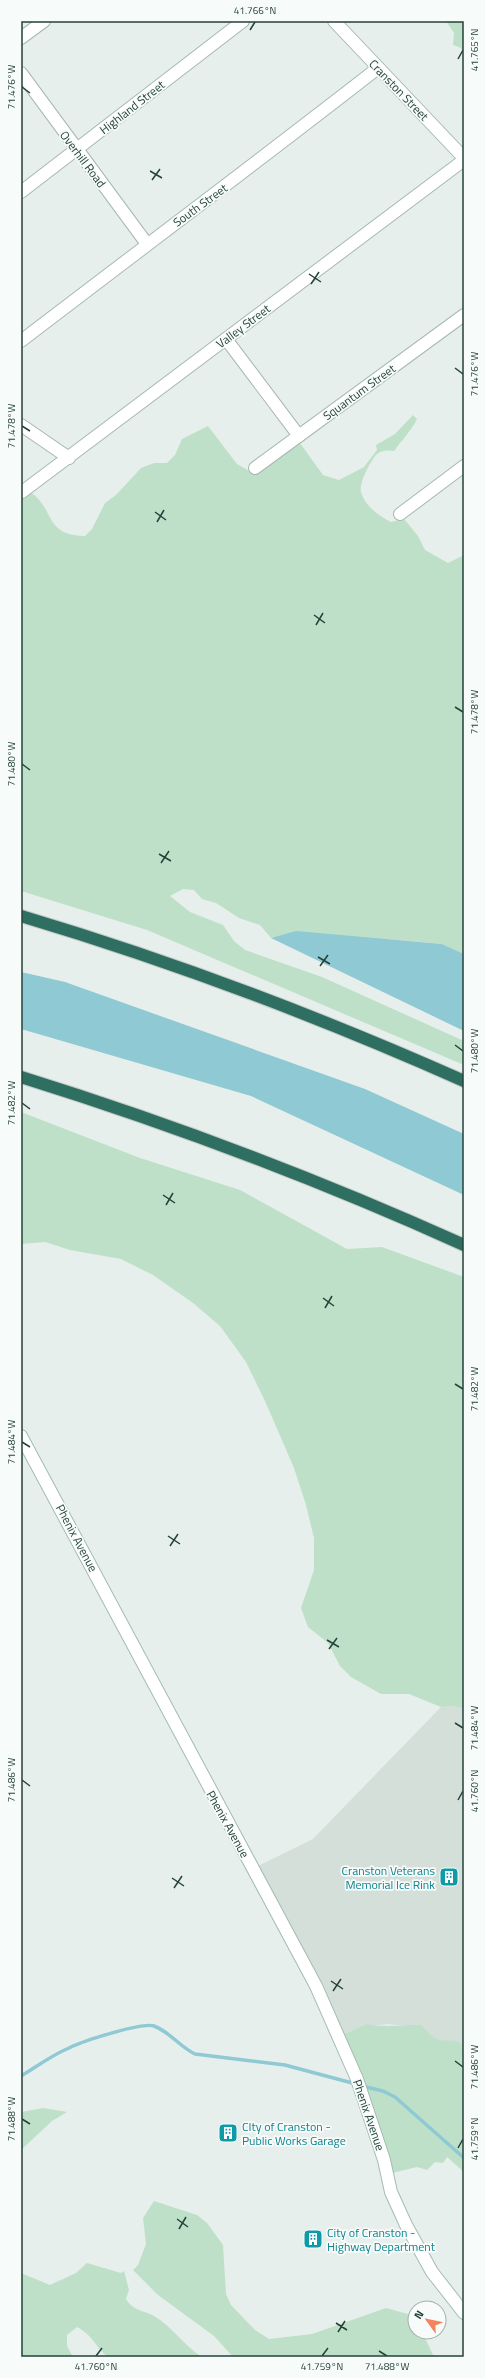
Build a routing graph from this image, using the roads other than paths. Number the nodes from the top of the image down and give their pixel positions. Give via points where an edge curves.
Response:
1 (44, 21) edge
2 (243, 21) edge
3 (334, 21) edge
4 (21, 38) edge
5 (378, 68) junction
6 (21, 73) edge
7 (76, 150) junction
8 (464, 159) edge
9 (21, 192) edge
10 (147, 244) junction
11 (464, 315) edge
12 (21, 340) edge
13 (226, 340) junction
14 (21, 425) edge
15 (299, 436) junction
16 (69, 458) junction
17 (464, 466) edge
18 (255, 468) dead end
19 (22, 492) edge
20 (400, 514) dead end
21 (21, 916) edge
22 (21, 1077) edge
23 (464, 1081) edge
24 (464, 1245) edge
25 (21, 1436) edge
26 (464, 2313) edge

1 - 4 street
2 - 7 street, Highland Street
3 - 5 street, Cranston Street
5 - 8 street, Cranston Street
5 - 10 street, South Street
6 - 7 street, Overhill Road
7 - 9 street, Highland Street
7 - 10 street, Overhill Road
8 - 13 street, Valley Street
10 - 12 street, South Street
11 - 15 street, Squantum Street
13 - 15 street
13 - 16 street, Valley Street
14 - 16 street
15 - 18 street, Squantum Street
16 - 19 street, Valley Street
17 - 20 street
21 - 23 highway via 140,954 254,995
22 - 24 highway via 98,1101 246,1154 362,1200
25 - 26 street, Phenix Avenue via 316,1986 357,2079 384,2160 391,2192 406,2226 432,2272

